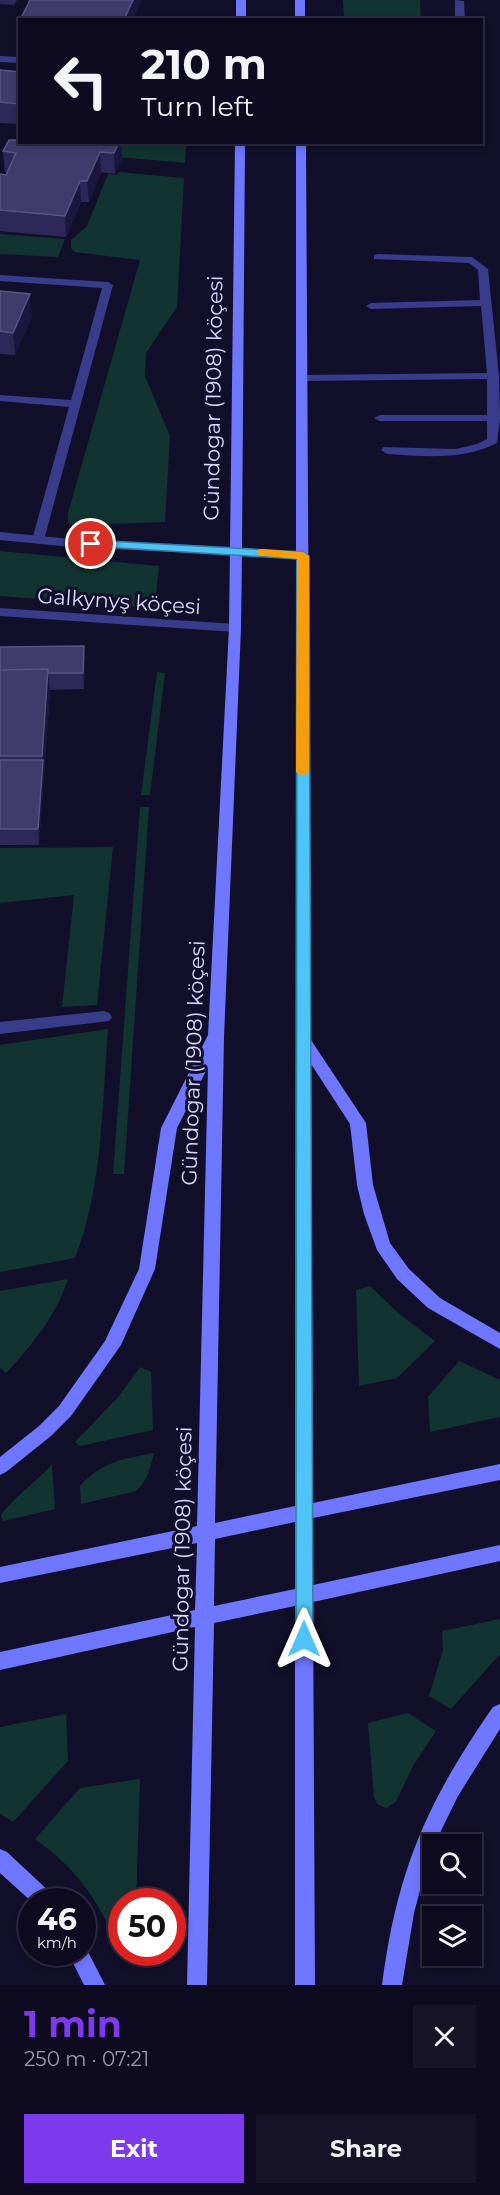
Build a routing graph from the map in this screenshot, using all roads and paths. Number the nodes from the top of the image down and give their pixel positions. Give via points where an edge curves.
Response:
1 (241, 0) edge
2 (300, 0) edge
3 (459, 1) edge
4 (241, 18) edge
5 (300, 18) edge
6 (460, 18) edge
7 (0, 59) edge
8 (18, 60) edge
9 (240, 144) edge
10 (301, 144) edge
11 (378, 256) dead end
12 (0, 278) edge
13 (487, 303) junction
14 (371, 306) dead end
15 (493, 376) junction
16 (302, 378) junction
17 (0, 398) edge
18 (75, 404) junction
19 (380, 418) dead end
20 (494, 418) junction
21 (387, 450) dead end
22 (0, 536) edge
23 (38, 540) junction
24 (236, 551) junction
25 (303, 556) junction
26 (0, 612) edge
27 (235, 628) junction
28 (104, 1017) dead end
29 (0, 1029) edge
30 (216, 1037) junction
31 (302, 1039) junction
32 (500, 1342) edge
33 (0, 1467) edge
34 (500, 1472) edge
35 (303, 1513) junction
36 (206, 1532) junction
37 (500, 1554) edge
38 (0, 1575) edge
39 (304, 1595) junction
40 (205, 1617) junction
41 (0, 1661) edge
42 (500, 1713) edge
43 (0, 1859) edge
44 (31, 1888) edge
45 (85, 1966) edge
46 (95, 1985) edge
47 (197, 1985) edge
48 (305, 1985) edge
49 (393, 1985) edge

1 - 4 main road
2 - 5 main road
3 - 6 street
7 - 8 street
9 - 24 main road, Gündogar (1908) köçesi
10 - 16 main road
11 - 13 street via 472,260 483,269
12 - 18 street via 108,285
13 - 14 street
13 - 15 street
15 - 16 street
15 - 20 street
16 - 25 main road
17 - 18 street
18 - 23 street
19 - 20 street
20 - 21 street via 493,441 479,450
22 - 23 street
23 - 24 street
24 - 25 main road
24 - 27 main road, Gündogar (1908) köçesi
25 - 31 main road
26 - 27 street, Galkynyş köçesi
27 - 30 main road, Gündogar (1908) köçesi
28 - 29 street
30 - 33 main road via 168,1128 147,1269 112,1345 65,1411
30 - 36 main road, Gündogar (1908) köçesi
31 - 32 main road via 358,1123 365,1185 383,1245 403,1274 434,1303
31 - 35 main road
34 - 35 main road
35 - 36 main road
35 - 39 main road
36 - 38 main road
36 - 40 main road, Gündogar (1908) köçesi
37 - 39 main road
39 - 40 main road
39 - 48 main road
40 - 41 main road
40 - 47 main road, Gündogar (1908) köçesi
42 - 49 main road via 467,1760 440,1809 414,1872 397,1947
43 - 44 main road
45 - 46 main road

